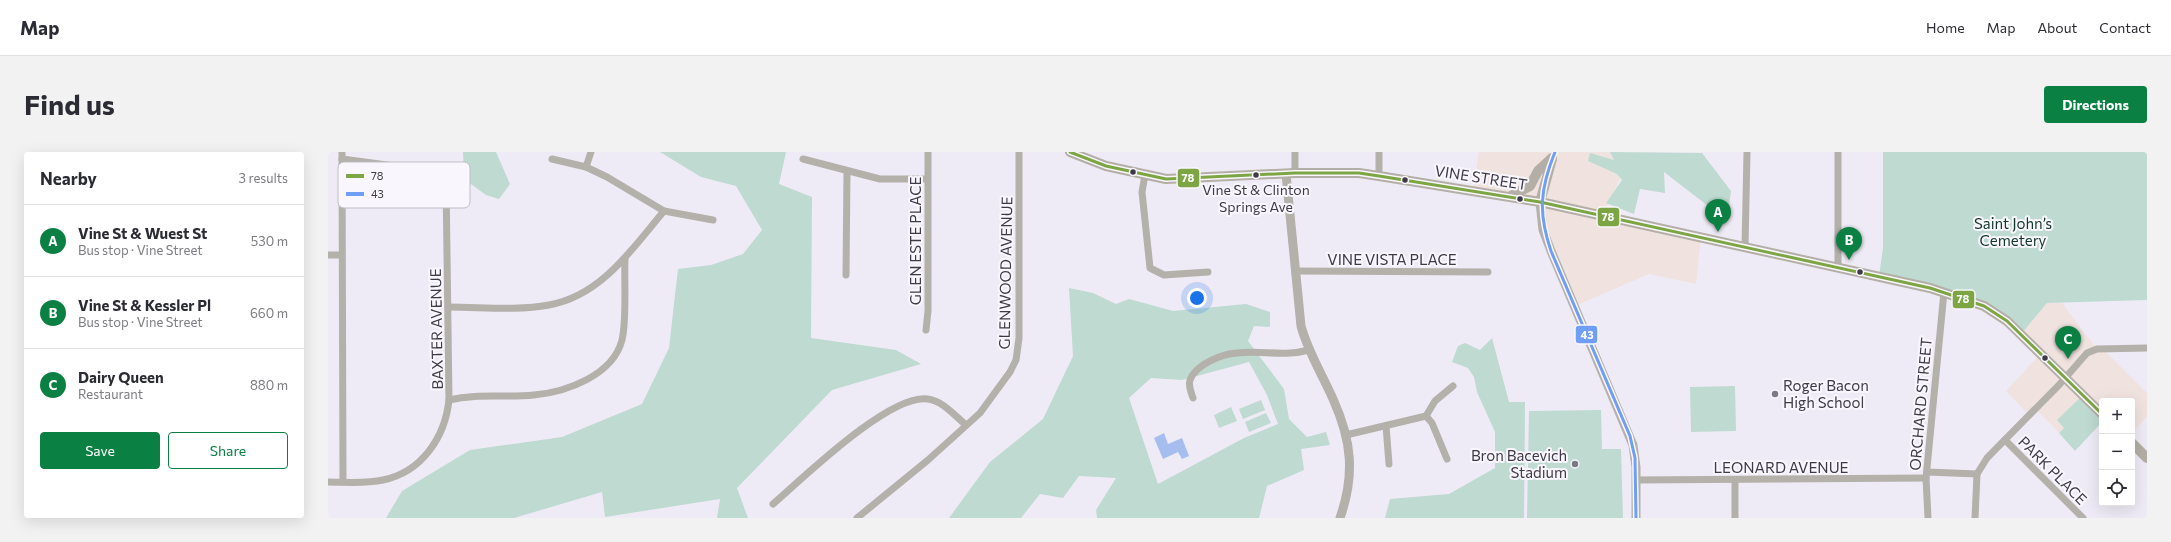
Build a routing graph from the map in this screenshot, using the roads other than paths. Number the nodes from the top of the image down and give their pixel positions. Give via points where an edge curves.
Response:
1 (591, 152) edge
2 (928, 152) edge
3 (1019, 152) edge
4 (1070, 152) edge
5 (1295, 152) edge
6 (1379, 152) edge
7 (1747, 152) edge
8 (1838, 152) edge
9 (1553, 155) edge
10 (342, 156) edge
11 (552, 159) dead end
12 (803, 159) dead end
13 (378, 162) edge
14 (586, 167) junction
15 (847, 172) junction
16 (1291, 173) junction
17 (1145, 175) junction
18 (1379, 176) junction
19 (927, 179) junction
20 (1510, 197) junction
21 (1540, 202) junction
22 (341, 208) edge
23 (447, 208) edge
24 (664, 211) junction
25 (713, 220) dead end
26 (1745, 247) junction
27 (328, 255) edge
28 (341, 255) junction
29 (625, 258) junction
30 (1838, 267) junction
31 (1208, 272) dead end
32 (1295, 272) junction
33 (1488, 272) dead end
34 (846, 275) dead end
35 (1944, 292) junction
36 (449, 307) junction
37 (926, 330) dead end
38 (2147, 348) edge
39 (1309, 350) junction
40 (2065, 377) junction
41 (1453, 386) dead end
42 (1193, 398) dead end
43 (449, 400) junction
44 (2099, 411) edge
45 (1426, 416) junction
46 (966, 425) junction
47 (1386, 426) junction
48 (1346, 435) junction
49 (2005, 440) junction
50 (2135, 446) edge
51 (2147, 458) edge
52 (1447, 459) dead end
53 (1389, 464) dead end
54 (1977, 474) junction
55 (1927, 475) junction
56 (1636, 480) junction
57 (1735, 480) junction
58 (328, 482) edge
59 (343, 482) junction
60 (773, 504) dead end
61 (857, 518) edge
62 (1340, 518) edge
63 (1636, 518) edge
64 (1735, 518) edge
65 (1928, 518) edge
66 (1975, 518) edge
67 (2082, 518) edge

1 - 14 street
2 - 19 street, GLEN ESTE PLACE
3 - 46 street, GLENWOOD AVENUE via 1019,338 1016,360 1003,384
4 - 17 main road, VINE STREET via 1106,166
5 - 16 street
6 - 18 street
7 - 26 street
8 - 30 street
9 - 20 main road via 1538,171 1530,186
9 - 21 main road
10 - 13 street, BAXTER AVENUE
11 - 14 street
12 - 15 street
14 - 24 street
15 - 19 street via 880,179
15 - 34 street
16 - 17 main road, VINE STREET via 1175,180
16 - 18 main road, VINE STREET via 1359,173
16 - 32 street
17 - 31 street via 1142,192 1150,268 1164,276
18 - 20 main road, VINE STREET
19 - 37 street, GLEN ESTE PLACE
20 - 21 main road, VINE STREET
21 - 26 main road, VINE STREET
21 - 56 street via 1542,224 1551,251 1630,436
22 - 28 street
23 - 36 street, BAXTER AVENUE
24 - 25 street
24 - 29 street
26 - 30 main road, VINE STREET
27 - 28 street
28 - 59 street
29 - 36 street via 594,287 564,302 534,307
29 - 43 street via 623,338 616,356 605,368 581,382 552,392 524,396 469,395
30 - 35 main road, VINE STREET
32 - 33 street, VINE VISTA PLACE
32 - 39 street via 1300,318
35 - 40 main road, VINE STREET via 1970,300 1997,314 2022,333
35 - 55 street, ORCHARD STREET
36 - 43 street, BAXTER AVENUE
38 - 40 street via 2092,351
39 - 42 street via 1285,354 1238,352 1220,357 1194,374 1190,381
39 - 48 street via 1333,398
40 - 44 main road, VINE STREET
40 - 49 street
41 - 45 street via 1435,401
43 - 59 street, BAXTER AVENUE via 448,414 442,432 430,450 415,465 384,480
45 - 47 street
45 - 52 street via 1432,423
46 - 60 street via 938,402 923,398 913,400 863,427
46 - 61 street, GLENWOOD AVENUE
47 - 48 street
47 - 53 street
48 - 62 street via 1350,475
49 - 54 street via 1987,458
49 - 67 street, PARK PLACE
50 - 51 main road
54 - 55 street, LEONARD AVENUE
54 - 66 street
55 - 57 street, LEONARD AVENUE
55 - 65 street, ORCHARD STREET
56 - 57 street, LEONARD AVENUE
56 - 63 street
57 - 64 street
58 - 59 street, BAXTER AVENUE

